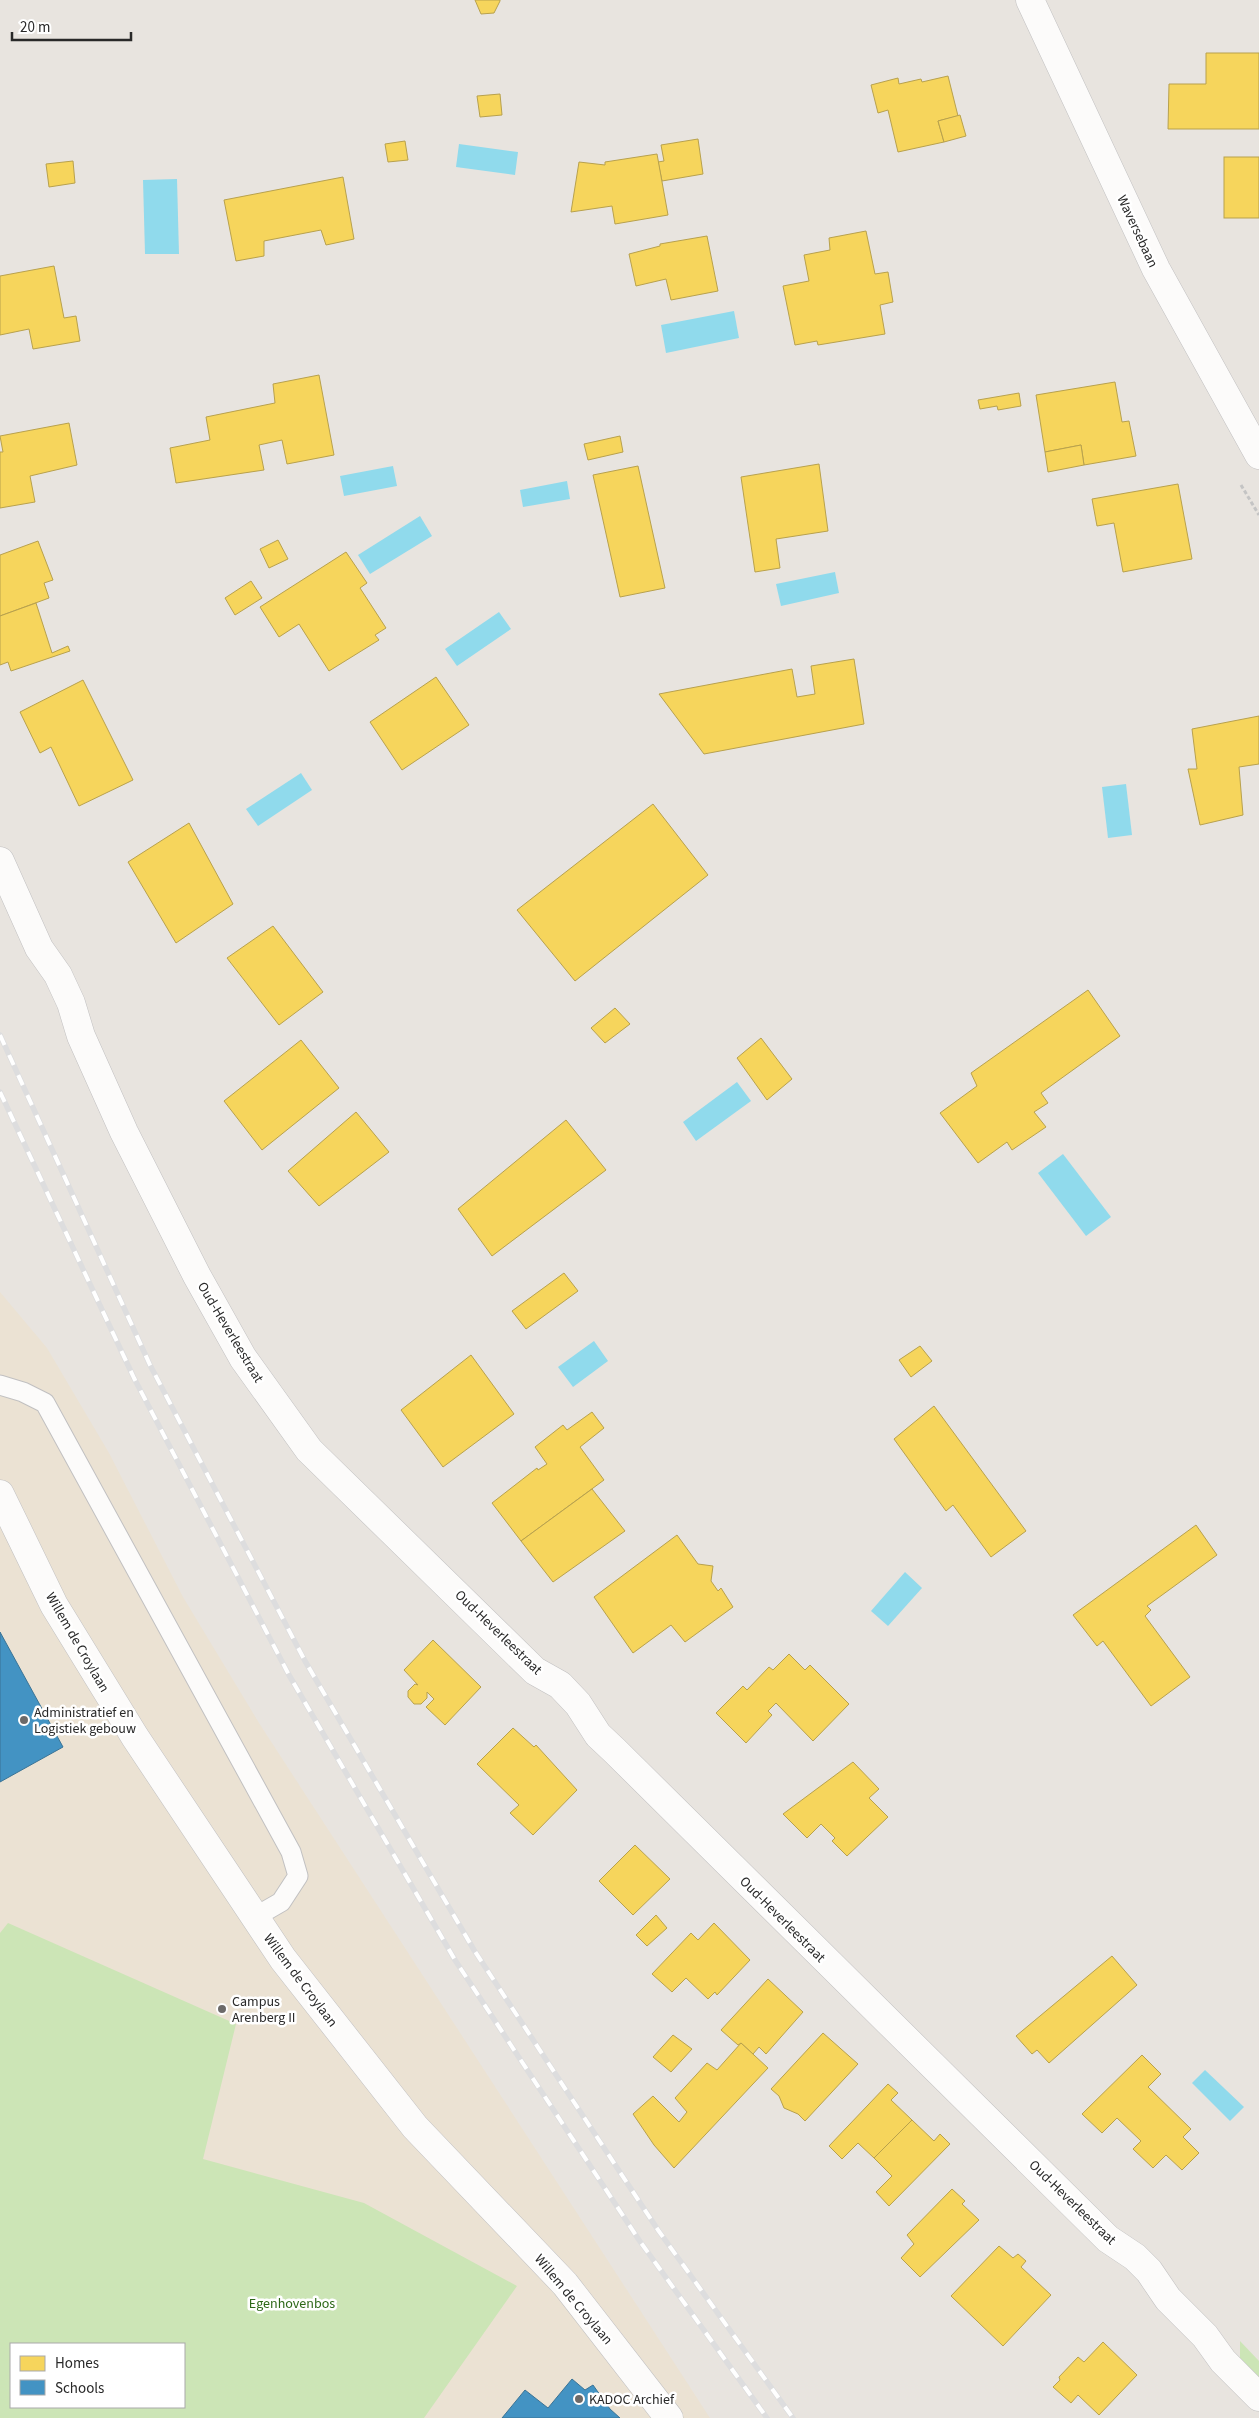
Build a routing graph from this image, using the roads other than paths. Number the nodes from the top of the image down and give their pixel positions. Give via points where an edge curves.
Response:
1 (1030, 0) edge
2 (1259, 455) edge
3 (0, 861) edge
4 (0, 1384) edge
5 (0, 1494) edge
6 (255, 1918) junction
7 (1259, 2397) edge
8 (670, 2418) edge

1 - 2 street, Waversebaan via 1156,269
3 - 7 street, Oud-Heverleestraat via 39,948 58,974 81,1036 124,1132 197,1276 243,1358 309,1450 535,1671 560,1686 578,1704 598,1735 642,1779 1108,2239 1135,2257 1168,2299
4 - 6 lane via 45,1403 290,1852 298,1876 281,1902
5 - 6 street, Willem de Croylaan via 54,1605 135,1737
6 - 8 street, Willem de Croylaan via 283,1959 415,2127 565,2284

